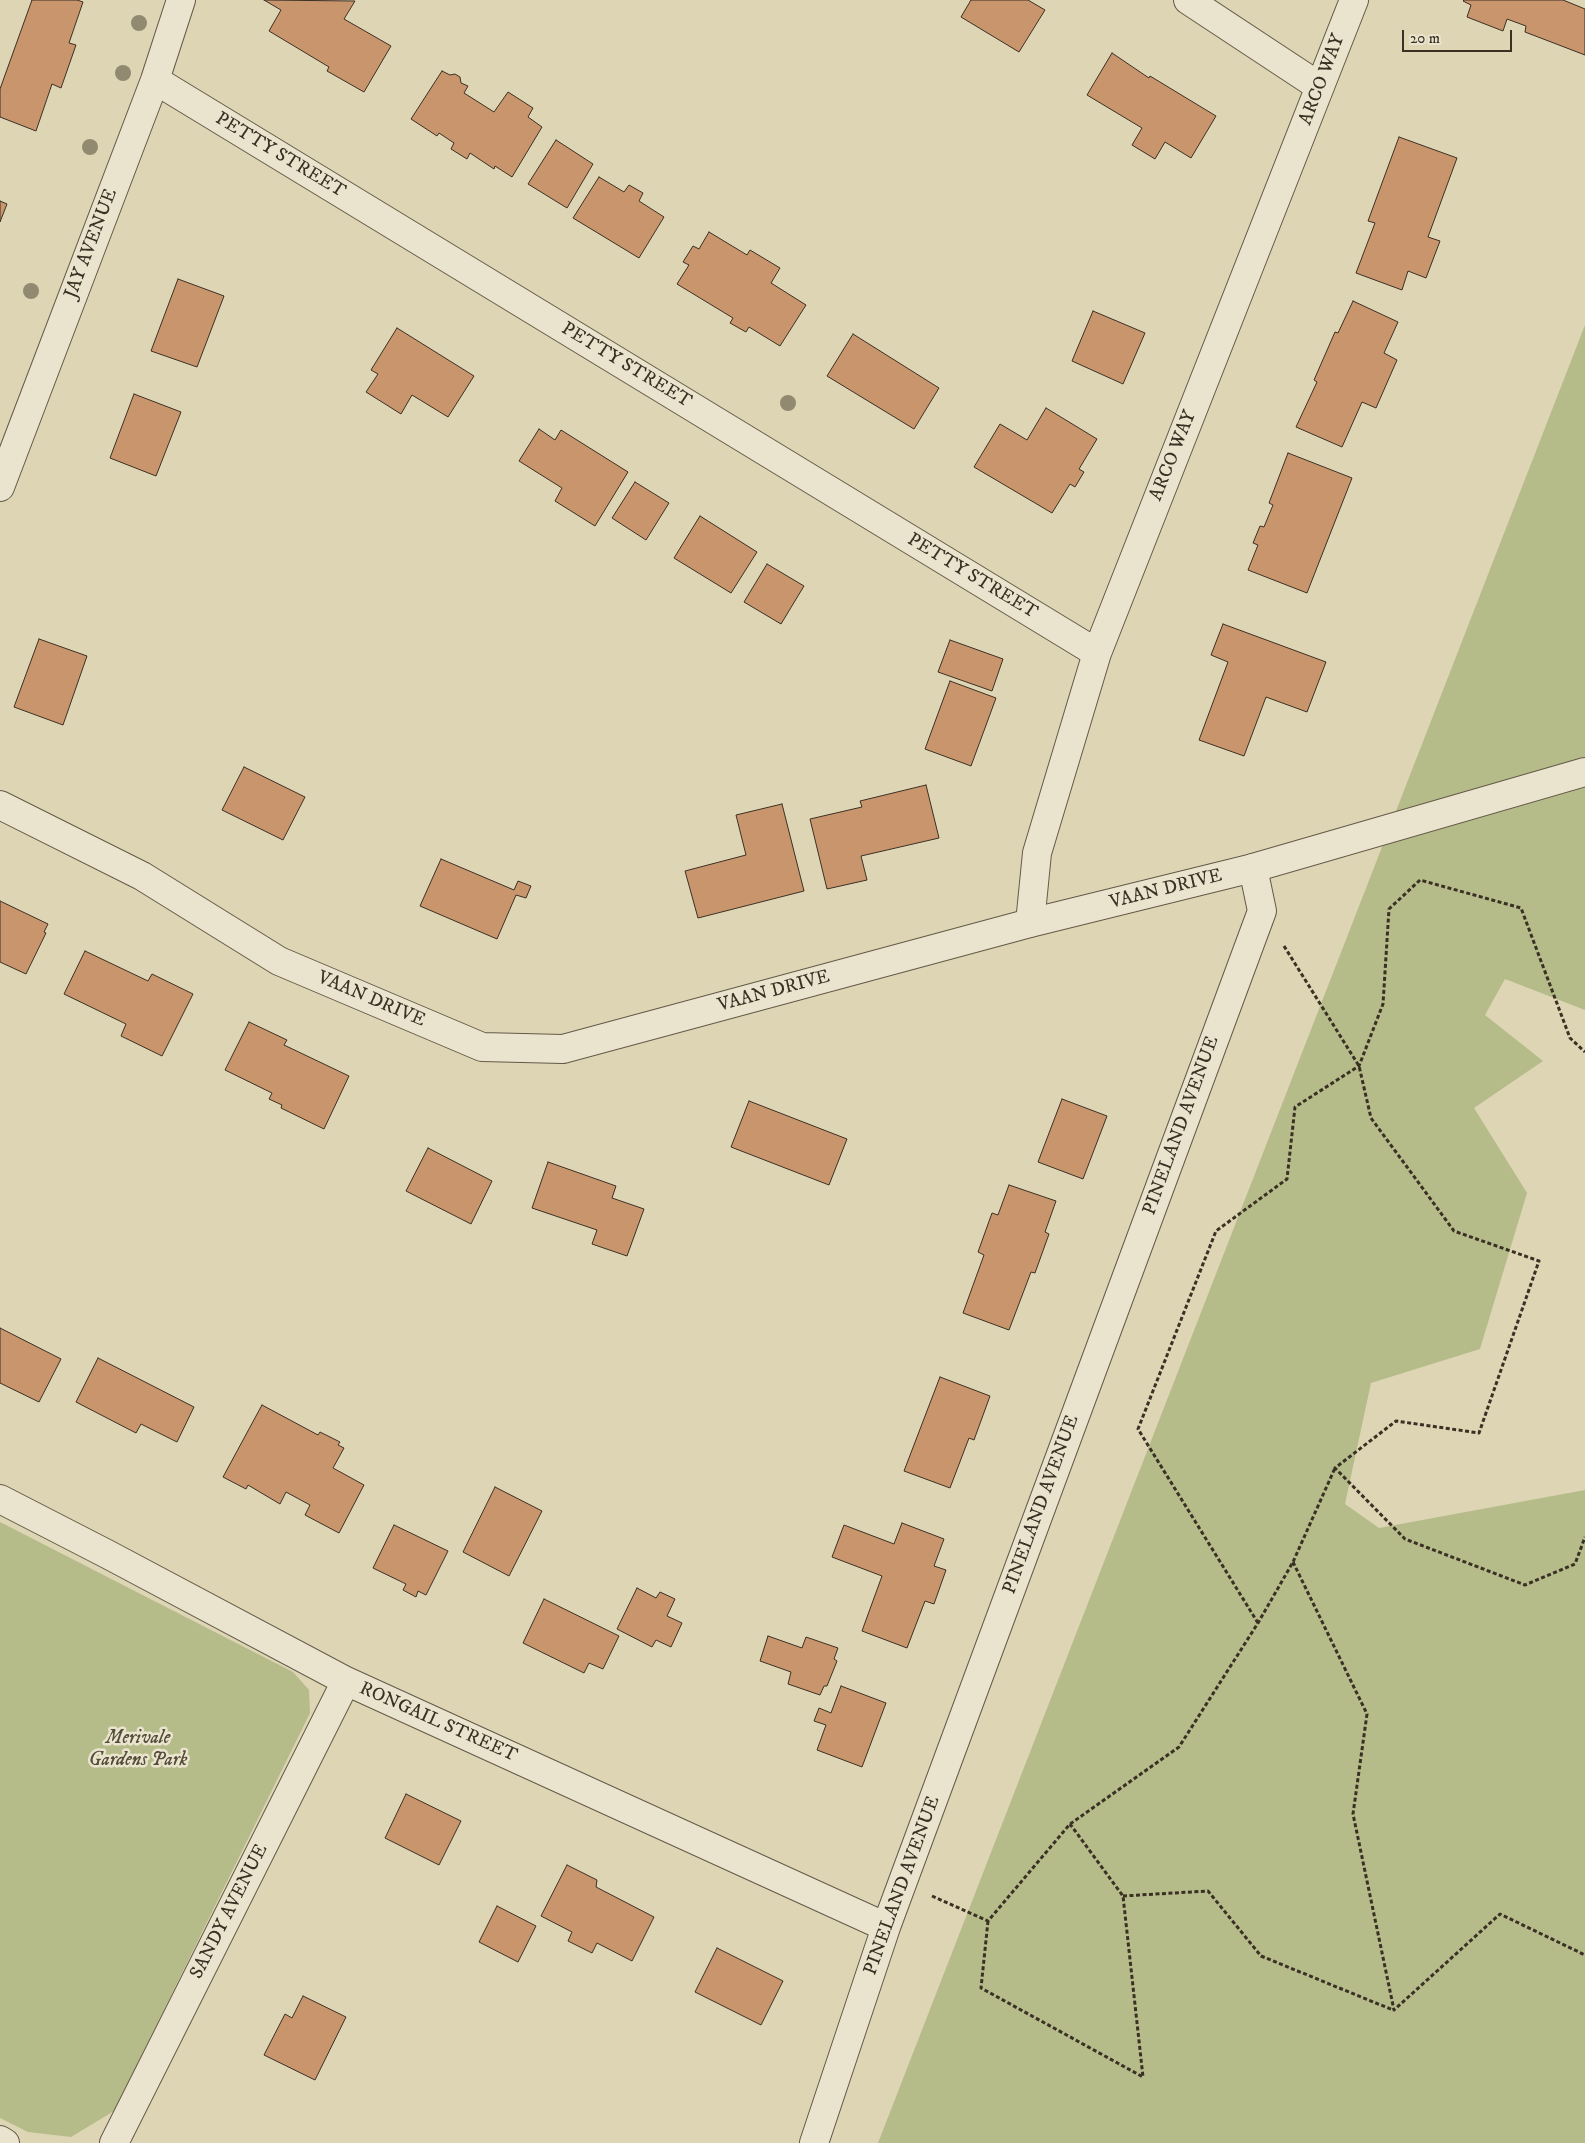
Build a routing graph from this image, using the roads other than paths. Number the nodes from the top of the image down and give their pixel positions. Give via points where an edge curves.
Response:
1 (181, 0) edge
2 (1188, 0) edge
3 (1354, 0) edge
4 (155, 80) junction
5 (1320, 87) junction
6 (0, 487) edge
7 (1097, 653) junction
8 (1585, 772) edge
9 (0, 805) edge
10 (1253, 868) junction
11 (1030, 923) junction
12 (0, 1499) edge
13 (346, 1681) junction
14 (886, 1927) junction
15 (0, 2140) edge
16 (5, 2143) edge
17 (114, 2143) edge
18 (814, 2143) edge

1 - 4 street, JAY AVENUE
2 - 5 street
3 - 5 street, ARCO WAY
4 - 6 street, JAY AVENUE
4 - 7 street, PETTY STREET
5 - 7 street, ARCO WAY
7 - 11 street, ARCO WAY via 1037,853
8 - 10 street, VAAN DRIVE
9 - 11 street, VAAN DRIVE via 142,876 279,961 482,1047 563,1049
10 - 11 street, VAAN DRIVE
10 - 14 street, PINELAND AVENUE via 1262,911
12 - 13 street, RONGAIL STREET
13 - 14 street, RONGAIL STREET
13 - 17 street, SANDY AVENUE
14 - 18 street, PINELAND AVENUE
15 - 16 street

